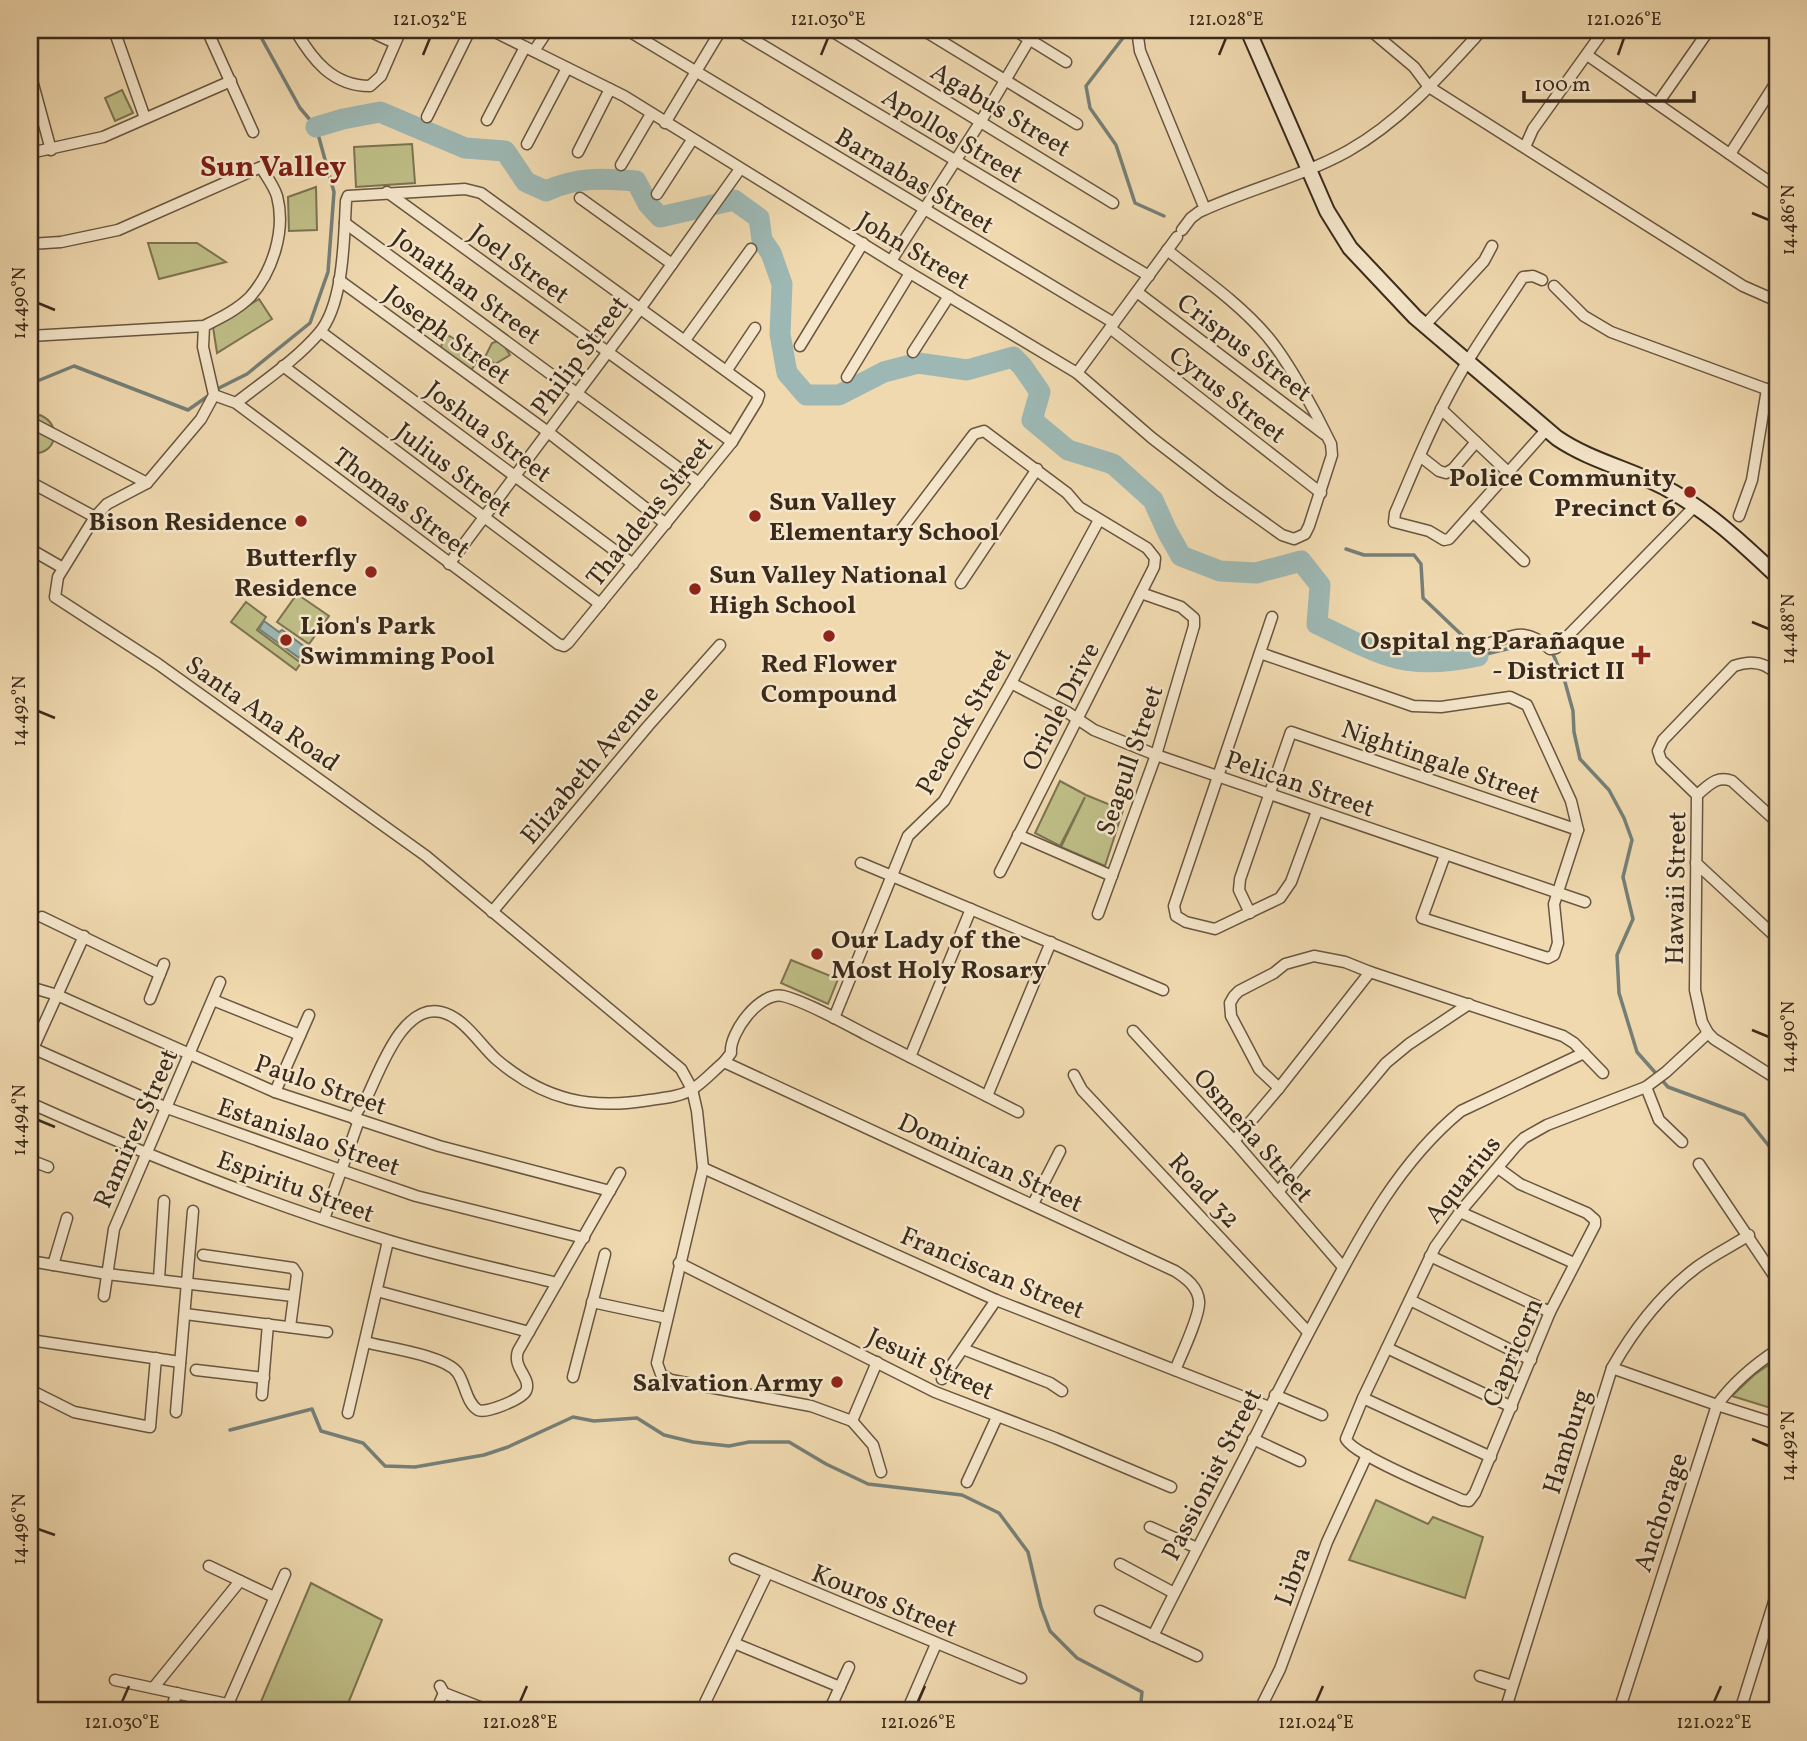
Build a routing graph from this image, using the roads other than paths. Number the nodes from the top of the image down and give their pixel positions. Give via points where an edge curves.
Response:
1 (114, 30) edge
2 (207, 30) edge
3 (295, 30) edge
4 (367, 30) edge
5 (401, 30) edge
6 (470, 30) edge
7 (491, 30) edge
8 (548, 30) edge
9 (627, 30) edge
10 (721, 30) edge
11 (737, 30) edge
12 (830, 30) edge
13 (923, 30) edge
14 (1014, 30) edge
15 (1137, 30) edge
16 (1248, 30) edge
17 (1370, 30) edge
18 (1482, 30) edge
19 (1604, 30) edge
20 (1709, 30) edge
21 (1032, 34) edge
22 (395, 43) junction
23 (529, 49) junction
24 (1587, 55) junction
25 (1066, 62) dead end
26 (567, 68) junction
27 (695, 71) junction
28 (30, 73) edge
29 (231, 81) junction
30 (1005, 81) junction
31 (1777, 81) edge
32 (1429, 87) junction
33 (610, 89) junction
34 (1658, 103) junction
35 (651, 114) junction
36 (427, 117) dead end
37 (145, 118) junction
38 (487, 120) dead end
39 (981, 121) junction
40 (666, 123) junction
41 (1077, 124) dead end
42 (253, 132) dead end
43 (692, 140) junction
44 (527, 144) dead end
45 (1525, 147) junction
46 (51, 150) junction
47 (578, 152) dead end
48 (30, 153) edge
49 (1730, 154) junction
50 (954, 161) junction
51 (621, 165) dead end
52 (740, 169) junction
53 (1310, 169) junction
54 (1777, 187) edge
55 (387, 192) junction
56 (657, 194) dead end
57 (580, 198) dead end
58 (1114, 203) dead end
59 (1205, 209) junction
60 (923, 210) junction
61 (345, 223) junction
62 (863, 243) junction
63 (30, 244) edge
64 (1492, 246) dead end
65 (751, 248) dead end
66 (1167, 250) junction
67 (891, 261) junction
68 (672, 264) junction
69 (910, 273) junction
70 (1149, 276) junction
71 (339, 280) junction
72 (1542, 280) dead end
73 (1554, 286) dead end
74 (1137, 292) junction
75 (949, 296) junction
76 (1777, 300) edge
77 (640, 308) junction
78 (1112, 325) junction
79 (1425, 325) junction
80 (204, 326) junction
81 (755, 328) dead end
82 (321, 332) junction
83 (30, 335) edge
84 (685, 340) junction
85 (800, 346) dead end
86 (608, 352) junction
87 (913, 352) dead end
88 (1467, 361) junction
89 (283, 366) junction
90 (727, 370) junction
91 (1077, 373) junction
92 (847, 377) dead end
93 (1772, 391) edge
94 (577, 393) junction
95 (214, 395) junction
96 (236, 403) junction
97 (1441, 409) junction
98 (30, 422) edge
99 (1547, 429) junction
100 (548, 432) junction
101 (1327, 436) junction
102 (732, 442) junction
103 (1476, 442) junction
104 (1420, 456) junction
105 (1037, 470) junction
106 (1509, 473) junction
107 (514, 477) junction
108 (30, 482) edge
109 (147, 483) junction
110 (699, 483) junction
111 (1321, 493) junction
112 (1695, 506) junction
113 (1474, 513) junction
114 (1739, 516) dead end
115 (96, 517) junction
116 (484, 518) junction
117 (1099, 520) junction
118 (666, 524) junction
119 (898, 534) dead end
120 (30, 549) edge
121 (1524, 561) dead end
122 (449, 564) junction
123 (633, 564) junction
124 (63, 568) junction
125 (1777, 576) edge
126 (961, 583) dead end
127 (1141, 593) junction
128 (600, 604) junction
129 (1272, 617) dead end
130 (720, 645) dead end
131 (1483, 645) dead end
132 (564, 646) joint
133 (1260, 653) junction
134 (1777, 675) edge
135 (1011, 683) junction
136 (1077, 720) junction
137 (1156, 755) junction
138 (1216, 777) junction
139 (1269, 794) junction
140 (1697, 795) junction
141 (1317, 811) junction
142 (1777, 822) edge
143 (1578, 831) junction
144 (1018, 835) junction
145 (1445, 855) junction
146 (861, 863) dead end
147 (1696, 863) junction
148 (1000, 872) dead end
149 (893, 876) junction
150 (1112, 876) junction
151 (1557, 892) junction
152 (1585, 902) dead end
153 (971, 909) junction
154 (492, 912) junction
155 (1250, 913) junction
156 (1098, 914) dead end
157 (42, 917) dead end
158 (84, 936) junction
159 (1777, 938) edge
160 (1051, 942) junction
161 (1370, 972) junction
162 (220, 982) dead end
163 (30, 987) edge
164 (1163, 990) dead end
165 (57, 995) junction
166 (150, 999) dead end
167 (213, 1000) junction
168 (1469, 1004) junction
169 (309, 1015) dead end
170 (834, 1018) junction
171 (1133, 1031) dead end
172 (1708, 1033) junction
173 (300, 1035) junction
174 (31, 1050) edge
175 (1584, 1053) junction
176 (190, 1056) junction
177 (727, 1056) junction
178 (910, 1057) junction
179 (1603, 1073) dead end
180 (1074, 1075) dead end
181 (1777, 1079) edge
182 (1649, 1085) junction
183 (1279, 1088) junction
184 (692, 1089) junction
185 (275, 1093) junction
186 (987, 1096) junction
187 (30, 1102) edge
188 (167, 1108) junction
189 (1018, 1112) dead end
190 (359, 1121) junction
191 (1234, 1141) junction
192 (1682, 1142) dead end
193 (1060, 1151) dead end
194 (145, 1154) junction
195 (30, 1160) edge
196 (1699, 1164) dead end
197 (48, 1167) dead end
198 (703, 1168) junction
199 (1498, 1168) junction
200 (341, 1170) junction
201 (620, 1173) dead end
202 (610, 1191) junction
203 (1278, 1192) junction
204 (164, 1201) dead end
205 (1032, 1204) junction
206 (193, 1211) dead end
207 (1460, 1212) junction
208 (67, 1218) dead end
209 (324, 1219) junction
210 (1749, 1235) junction
211 (583, 1238) junction
212 (388, 1241) junction
213 (606, 1254) dead end
214 (203, 1255) dead end
215 (1430, 1256) junction
216 (30, 1261) edge
217 (679, 1263) junction
218 (1574, 1263) junction
219 (53, 1265) junction
220 (1343, 1267) junction
221 (107, 1274) junction
222 (159, 1279) junction
223 (1777, 1280) edge
224 (187, 1283) junction
225 (557, 1283) junction
226 (377, 1291) junction
227 (104, 1296) dead end
228 (293, 1296) junction
229 (996, 1300) junction
230 (1410, 1300) junction
231 (592, 1302) junction
232 (1550, 1312) junction
233 (185, 1314) junction
234 (667, 1318) junction
235 (268, 1324) junction
236 (290, 1327) junction
237 (327, 1332) dead end
238 (529, 1332) junction
239 (1308, 1332) junction
240 (30, 1340) edge
241 (365, 1342) junction
242 (1387, 1348) junction
243 (962, 1349) junction
244 (1777, 1350) edge
245 (156, 1358) junction
246 (1531, 1360) junction
247 (180, 1362) junction
248 (877, 1362) junction
249 (1612, 1368) junction
250 (196, 1370) dead end
251 (1175, 1370) junction
252 (573, 1377) dead end
253 (264, 1378) junction
254 (942, 1379) dead end
255 (30, 1390) edge
256 (1062, 1391) dead end
257 (262, 1395) dead end
258 (1276, 1395) junction
259 (1363, 1398) junction
260 (1717, 1405) junction
261 (1269, 1407) junction
262 (1512, 1407) junction
263 (176, 1412) dead end
264 (348, 1413) dead end
265 (1322, 1415) dead end
266 (997, 1417) junction
267 (852, 1421) junction
268 (1777, 1424) edge
269 (1254, 1439) junction
270 (1367, 1455) junction
271 (1491, 1457) junction
272 (1300, 1461) dead end
273 (881, 1472) dead end
274 (967, 1482) dead end
275 (1171, 1488) dead end
276 (1150, 1527) dead end
277 (1197, 1548) junction
278 (735, 1559) dead end
279 (1119, 1563) dead end
280 (209, 1566) dead end
281 (285, 1574) dead end
282 (767, 1574) junction
283 (240, 1581) junction
284 (1777, 1592) edge
285 (1174, 1593) junction
286 (274, 1597) junction
287 (1100, 1611) dead end
288 (1153, 1636) junction
289 (734, 1643) junction
290 (936, 1644) junction
291 (1197, 1656) dead end
292 (849, 1667) dead end
293 (1480, 1676) dead end
294 (1020, 1678) dead end
295 (116, 1680) dead end
296 (1512, 1686) junction
297 (154, 1687) junction
298 (840, 1687) junction
299 (177, 1693) junction
300 (226, 1707) edge
301 (170, 1711) edge
302 (436, 1711) edge
303 (490, 1711) edge
304 (701, 1711) edge
305 (829, 1711) edge
306 (907, 1711) edge
307 (1259, 1711) edge
308 (1505, 1711) edge
309 (1619, 1711) edge
310 (1740, 1711) edge

1 - 37 street
2 - 29 street
3 - 22 street via 316,63 363,86 370,86 380,76
4 - 22 street
5 - 22 street
6 - 36 street
7 - 23 street, John Street
8 - 23 street
9 - 27 street, Barnabas Street
10 - 27 street
11 - 50 street, Apollos Street
12 - 39 street, Agabus Street
13 - 30 street
14 - 21 street
15 - 59 street via 1140,51
16 - 53 main road
17 - 32 street via 1414,66
18 - 32 street
19 - 24 street
20 - 34 street
21 - 25 street
21 - 30 street
23 - 26 street, John Street
23 - 38 street
24 - 34 street
24 - 45 street
26 - 33 street, John Street
26 - 44 street
27 - 40 street
27 - 60 street, Barnabas Street
28 - 46 street
29 - 37 street
29 - 42 street
30 - 39 street
30 - 41 street
31 - 49 street
32 - 45 street
32 - 53 street via 1367,139
33 - 35 street, John Street
33 - 47 street
34 - 49 street
35 - 40 street, John Street
35 - 51 street
37 - 46 street via 103,138
39 - 50 street
39 - 58 street, Agabus Street
40 - 43 street, John Street
43 - 52 street, John Street
43 - 56 street
45 - 76 street via 1743,286
46 - 48 street
49 - 54 street
50 - 60 street
50 - 70 street, Apollos Street
52 - 62 street, John Street
52 - 68 street, Philip Street
53 - 59 street
53 - 79 main road via 1327,211 1350,248
55 - 61 street via 351,194
55 - 77 street via 465,189 481,193
55 - 86 street, Joel Street
57 - 68 street
59 - 66 street via 1191,218
60 - 67 street
60 - 78 street, Barnabas Street
61 - 71 street
61 - 94 street, Jonathan Street
62 - 67 street, John Street
62 - 85 street
63 - 80 street via 118,230 261,167 276,194 280,221 275,254 250,297
64 - 79 street
65 - 84 street
66 - 70 street
66 - 101 street via 1267,336
67 - 69 street, John Street
68 - 77 street, Philip Street
69 - 75 street, John Street
69 - 92 street
70 - 74 street
71 - 82 street
71 - 100 street, Joseph Street
72 - 88 street via 1523,277
73 - 93 street via 1584,316 1611,332
74 - 78 street
74 - 101 street, Crispus Street
75 - 87 street
75 - 91 street, John Street
77 - 84 street
77 - 86 street, Philip Street
78 - 91 street
78 - 111 street, Cyrus Street
79 - 88 main road
80 - 83 street
80 - 95 street via 203,347
81 - 90 street
82 - 89 street
82 - 107 street, Joshua Street
84 - 90 street
86 - 94 street, Philip Street
86 - 102 street, Joel Street
88 - 97 street
88 - 99 main road
89 - 96 street
89 - 116 street, Julius Street
90 - 102 street, Thaddeus Street via 759,396
91 - 111 street, John Street via 1152,438 1282,535 1294,539 1305,534
93 - 114 street
94 - 100 street, Philip Street
94 - 110 street, Jonathan Street
95 - 96 street, Thomas Street
95 - 109 street, Santa Ana Road via 201,419
96 - 122 street, Thomas Street
97 - 103 street
97 - 104 street
98 - 109 street
99 - 106 street
99 - 112 main road via 1563,442 1660,485
100 - 107 street, Philip Street
100 - 118 street, Joseph Street
101 - 111 street via 1332,455
102 - 110 street, Thaddeus Street
103 - 104 street via 1446,473
103 - 106 street
104 - 113 street via 1394,522 1446,540
105 - 117 street
105 - 119 street via 984,431 974,434
105 - 126 street
106 - 113 street
107 - 116 street, Philip Street
107 - 123 street, Joshua Street
108 - 115 street
109 - 115 street, Santa Ana Road via 107,504
110 - 118 street, Thaddeus Street
112 - 125 main road
112 - 131 street via 1556,648 1550,649 1530,635
113 - 121 street
115 - 124 street, Santa Ana Road
116 - 122 street, Philip Street
116 - 128 street, Julius Street
117 - 127 street, Oriole Drive via 1147,548 1155,558
117 - 135 street, Peacock Street
118 - 123 street, Thaddeus Street
120 - 124 street
122 - 132 street, Thomas Street
123 - 128 street, Thaddeus Street
124 - 154 street, Santa Ana Road via 55,597 158,664 426,856
127 - 136 street, Oriole Drive
127 - 137 street, Seagull Street via 1181,607 1194,618
128 - 132 street, Thaddeus Street
129 - 133 street
130 - 154 street, Elizabeth Avenue
133 - 138 street
133 - 143 street via 1413,706 1519,699 1536,720 1571,801
134 - 140 street, Hawaii Street via 1763,664 1734,666 1663,740 1658,751 1661,760
135 - 136 street, Pelican Street
135 - 149 street, Peacock Street via 944,801 908,836
136 - 137 street, Pelican Street
136 - 144 street, Oriole Drive
137 - 138 street, Pelican Street
137 - 150 street, Seagull Street
138 - 139 street, Pelican Street
138 - 155 street via 1174,911 1181,920 1215,929
139 - 141 street, Pelican Street
139 - 143 street, Nightingale Street via 1291,732
139 - 155 street via 1240,879 1239,890
140 - 142 street via 1718,778 1725,778
140 - 147 street, Hawaii Street
141 - 145 street, Pelican Street
141 - 155 street via 1288,889
143 - 151 street
144 - 148 street, Oriole Drive
144 - 150 street
145 - 151 street, Pelican Street
145 - 151 street via 1422,915 1427,921 1552,958 1558,943
146 - 149 street
147 - 159 street
147 - 172 street, Hawaii Street via 1695,990 1697,1009
149 - 153 street
149 - 170 street, Peacock Street
150 - 156 street, Seagull Street
151 - 152 street, Pelican Street
153 - 160 street
153 - 178 street
154 - 184 street, Santa Ana Road via 674,1062
157 - 158 street
158 - 165 street
158 - 166 street via 162,969
160 - 164 street
160 - 186 street
161 - 168 street
161 - 183 street
161 - 183 street via 1314,956 1285,964 1234,996 1231,1016 1259,1069
162 - 167 street, Ramirez Street
163 - 165 street, Paulo Street
165 - 174 street
165 - 176 street, Paulo Street
167 - 173 street
167 - 176 street, Ramirez Street
168 - 175 street via 1563,1036
168 - 203 street via 1386,1063
169 - 173 street
170 - 177 street via 784,996 768,996 747,1017
170 - 178 street
171 - 191 street, Osmeña Street
172 - 181 street
172 - 182 street, Aquarius
173 - 185 street
174 - 188 street, Estanislao Street
175 - 179 street
175 - 220 street, Passionist Street via 1476,1102 1448,1122 1373,1214
176 - 185 street, Paulo Street
176 - 188 street, Ramirez Street
177 - 184 street
177 - 205 street, Dominican Street
178 - 186 street
180 - 239 street, Road 32 via 1082,1090
182 - 192 street via 1659,1120
182 - 199 street, Aquarius via 1534,1131
183 - 191 street
184 - 190 street via 675,1096 612,1105 560,1097 515,1075 455,1018 429,1010 415,1016 402,1031 358,1107
184 - 198 street
185 - 190 street, Paulo Street
186 - 189 street
187 - 194 street, Espiritu Street
188 - 194 street, Ramirez Street
188 - 200 street, Estanislao Street
190 - 200 street
190 - 202 street, Paulo Street
191 - 203 street, Osmeña Street
193 - 205 street
194 - 209 street, Espiritu Street
194 - 221 street, Ramirez Street via 114,1228
195 - 197 street
196 - 210 street
198 - 217 street
198 - 229 street, Franciscan Street
199 - 207 street, Aquarius
199 - 218 street, Capricorn via 1520,1184 1595,1220
200 - 209 street
200 - 211 street, Estanislao Street via 416,1196
201 - 202 street
202 - 211 street
203 - 220 street, Osmeña Street
204 - 222 street
205 - 251 street, Dominican Street via 1175,1271 1191,1284 1199,1308
206 - 224 street
207 - 215 street, Aquarius
207 - 218 street
208 - 219 street
209 - 212 street, Espiritu Street
210 - 223 street
210 - 249 street, Hamburg via 1697,1266 1671,1290 1643,1319
211 - 225 street
212 - 225 street, Espiritu Street
212 - 226 street
213 - 231 street
214 - 228 street via 293,1268 297,1274
215 - 230 street, Aquarius
215 - 232 street
216 - 219 street
217 - 234 street
217 - 248 street, Jesuit Street
218 - 232 street, Capricorn
219 - 221 street
220 - 239 street, Passionist Street
221 - 222 street
221 - 227 street, Ramirez Street
222 - 224 street
224 - 228 street
224 - 233 street
225 - 238 street
226 - 238 street
226 - 241 street
228 - 236 street
229 - 243 street
229 - 251 street, Franciscan Street
230 - 242 street, Aquarius
230 - 246 street
231 - 234 street
231 - 252 street
232 - 246 street, Capricorn
233 - 235 street
233 - 247 street
234 - 267 street via 657,1363 661,1374 671,1380 811,1406
235 - 236 street
235 - 253 street
236 - 237 street
238 - 241 street via 516,1360 526,1390 488,1411 472,1405 452,1367
239 - 258 street, Passionist Street
240 - 245 street
241 - 264 street
242 - 259 street, Aquarius
242 - 262 street
243 - 254 street
243 - 256 street
244 - 260 street, Anchorage via 1729,1389
245 - 247 street
245 - 255 street via 150,1427 82,1415
246 - 262 street, Capricorn
247 - 263 street
248 - 266 street, Jesuit Street
248 - 267 street
249 - 260 street
249 - 296 street, Hamburg
250 - 253 street
251 - 261 street, Franciscan Street
253 - 257 street
258 - 261 street, Passionist Street
258 - 265 street
259 - 270 street, Aquarius via 1347,1442
259 - 271 street
260 - 268 street
260 - 309 street, Anchorage
261 - 269 street, Passionist Street
262 - 271 street, Capricorn
266 - 274 street
266 - 275 street, Jesuit Street
267 - 273 street via 873,1445
269 - 272 street
269 - 277 street, Passionist Street
270 - 271 street, Capricorn via 1469,1501
270 - 307 street, Libra
276 - 277 street
277 - 285 street, Passionist Street
278 - 282 street, Kouros Street
279 - 285 street
280 - 283 street
281 - 286 street
282 - 289 street
282 - 290 street, Kouros Street
283 - 286 street
283 - 297 street
284 - 310 street
285 - 288 street, Passionist Street
286 - 300 street
287 - 288 street
288 - 291 street
289 - 298 street
289 - 304 street
290 - 294 street, Kouros Street
290 - 306 street
292 - 298 street
293 - 296 street
295 - 297 street
296 - 308 street, Hamburg
297 - 299 street
298 - 305 street
299 - 300 street
299 - 301 street
302 - 303 street via 442,1689

